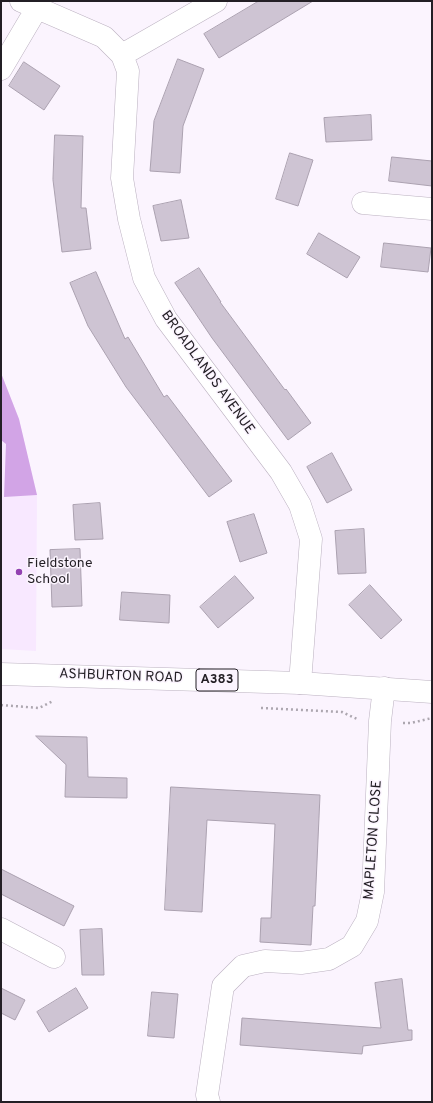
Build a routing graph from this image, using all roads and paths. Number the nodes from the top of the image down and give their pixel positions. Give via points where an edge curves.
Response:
1 (216, 1) edge
2 (29, 4) edge
3 (122, 54) junction
4 (1, 69) edge
5 (363, 203) dead end
6 (432, 209) edge
7 (1, 674) edge
8 (300, 683) junction
9 (384, 688) junction
10 (432, 692) edge
11 (54, 700) dead end
12 (1, 705) edge
13 (258, 708) dead end
14 (432, 718) edge
15 (380, 721) junction
16 (1, 930) edge
17 (54, 957) dead end
18 (209, 1102) edge

1 - 3 street
2 - 3 street, BROADLANDS AVENUE via 104,37
2 - 4 street
3 - 8 street, BROADLANDS AVENUE via 128,71 122,178 144,278 166,319 281,472 300,505 311,539
5 - 6 street
7 - 8 street, ASHBURTON ROAD / A383
8 - 9 street, ASHBURTON ROAD / A383
9 - 10 street, ASHBURTON ROAD / A383
9 - 15 street, MAPLETON CLOSE
11 - 12 path via 39,708
13 - 15 path via 342,712 361,721
14 - 15 path via 411,724
15 - 18 street, MAPLETON CLOSE via 373,892 366,921 352,946 328,959 300,963 264,961 243,966 223,986 211,1066
16 - 17 street

